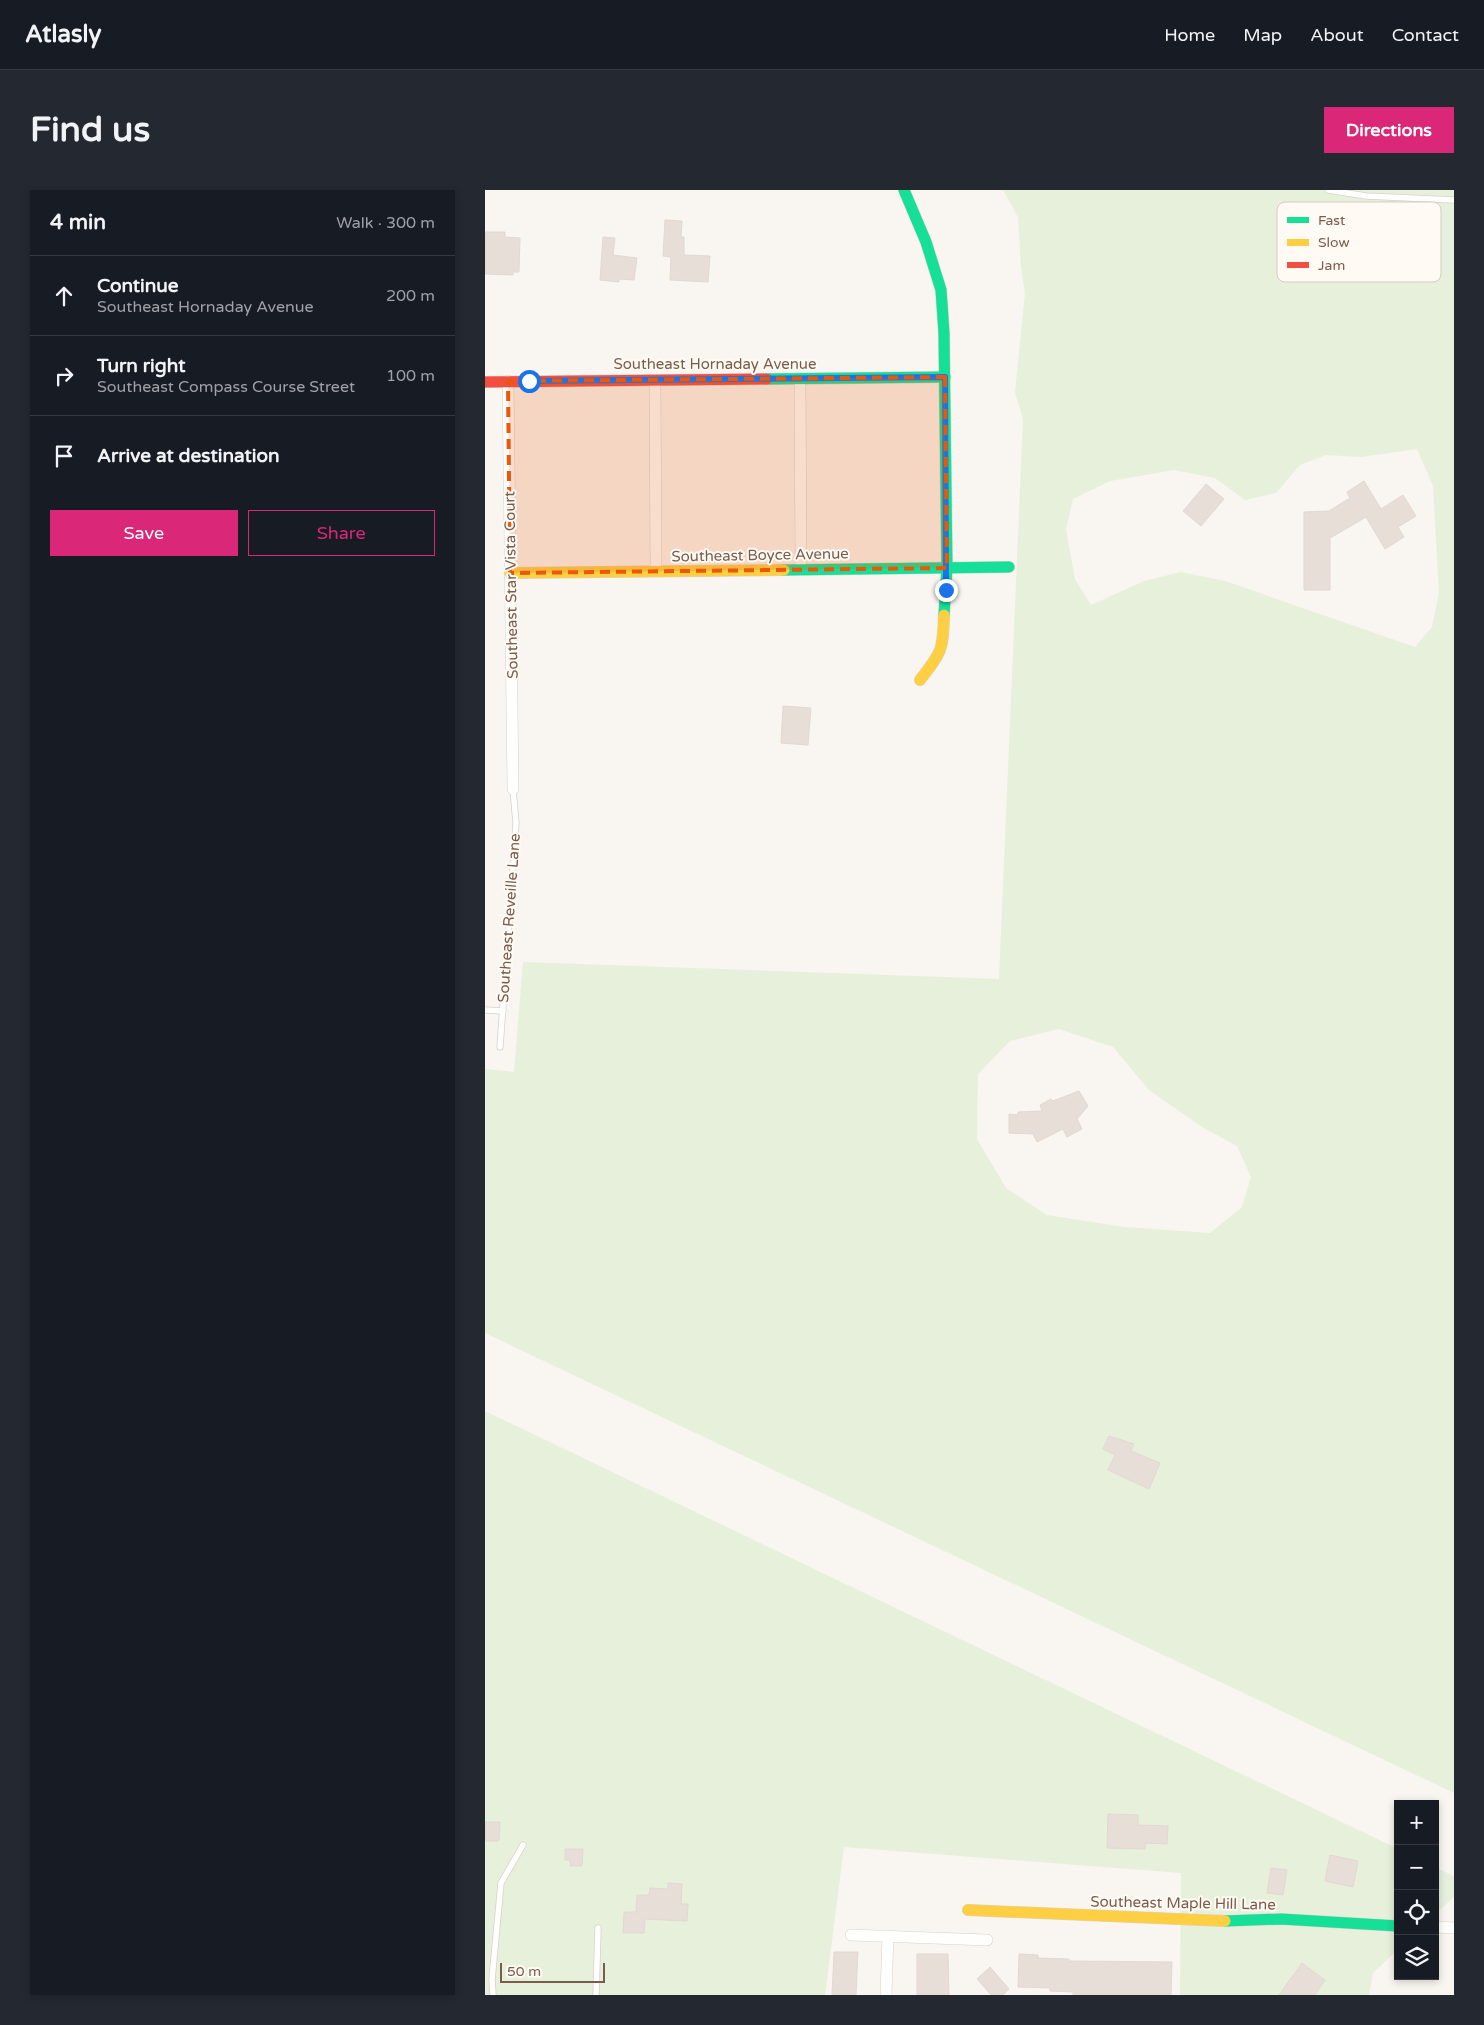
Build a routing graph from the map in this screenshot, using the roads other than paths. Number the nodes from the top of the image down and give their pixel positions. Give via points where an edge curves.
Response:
1 (903, 190) edge
2 (1328, 190) edge
3 (1454, 200) edge
4 (945, 377) junction
5 (800, 379) junction
6 (655, 380) junction
7 (508, 381) junction
8 (485, 382) edge
9 (1009, 567) dead end
10 (947, 568) junction
11 (801, 570) junction
12 (655, 571) junction
13 (510, 573) junction
14 (919, 680) dead end
15 (513, 789) joint
16 (485, 1010) edge
17 (503, 1011) junction
18 (500, 1047) dead end
19 (523, 1846) dead end
20 (968, 1910) dead end
21 (1394, 1926) edge
22 (1439, 1927) edge
23 (598, 1928) dead end
24 (1454, 1928) edge
25 (851, 1935) dead end
26 (887, 1936) junction
27 (987, 1940) dead end
28 (493, 1995) edge
29 (596, 1995) edge
30 (887, 1995) edge

1 - 4 street via 926,242 941,290
2 - 3 lane via 1366,196
4 - 5 street, Southeast Hornaday Avenue
4 - 10 street
5 - 6 street, Southeast Hornaday Avenue
5 - 11 street
6 - 7 street, Southeast Hornaday Avenue
6 - 12 street
7 - 8 street, Southeast Hornaday Avenue
7 - 13 street, Southeast Star Vista Court
9 - 10 street, Southeast Boyce Avenue
10 - 11 street, Southeast Boyce Avenue
10 - 14 street via 943,641 939,656
11 - 12 street, Southeast Boyce Avenue
12 - 13 street, Southeast Boyce Avenue
13 - 15 street, Southeast Star Vista Court
15 - 17 lane, Southeast Reveille Lane via 516,823
16 - 17 lane
17 - 18 lane, Southeast Reveille Lane
19 - 28 lane via 501,1883
20 - 21 street, Southeast Maple Hill Lane via 1196,1921 1281,1919
22 - 24 street
23 - 29 lane
25 - 26 street
26 - 27 street
26 - 30 street

